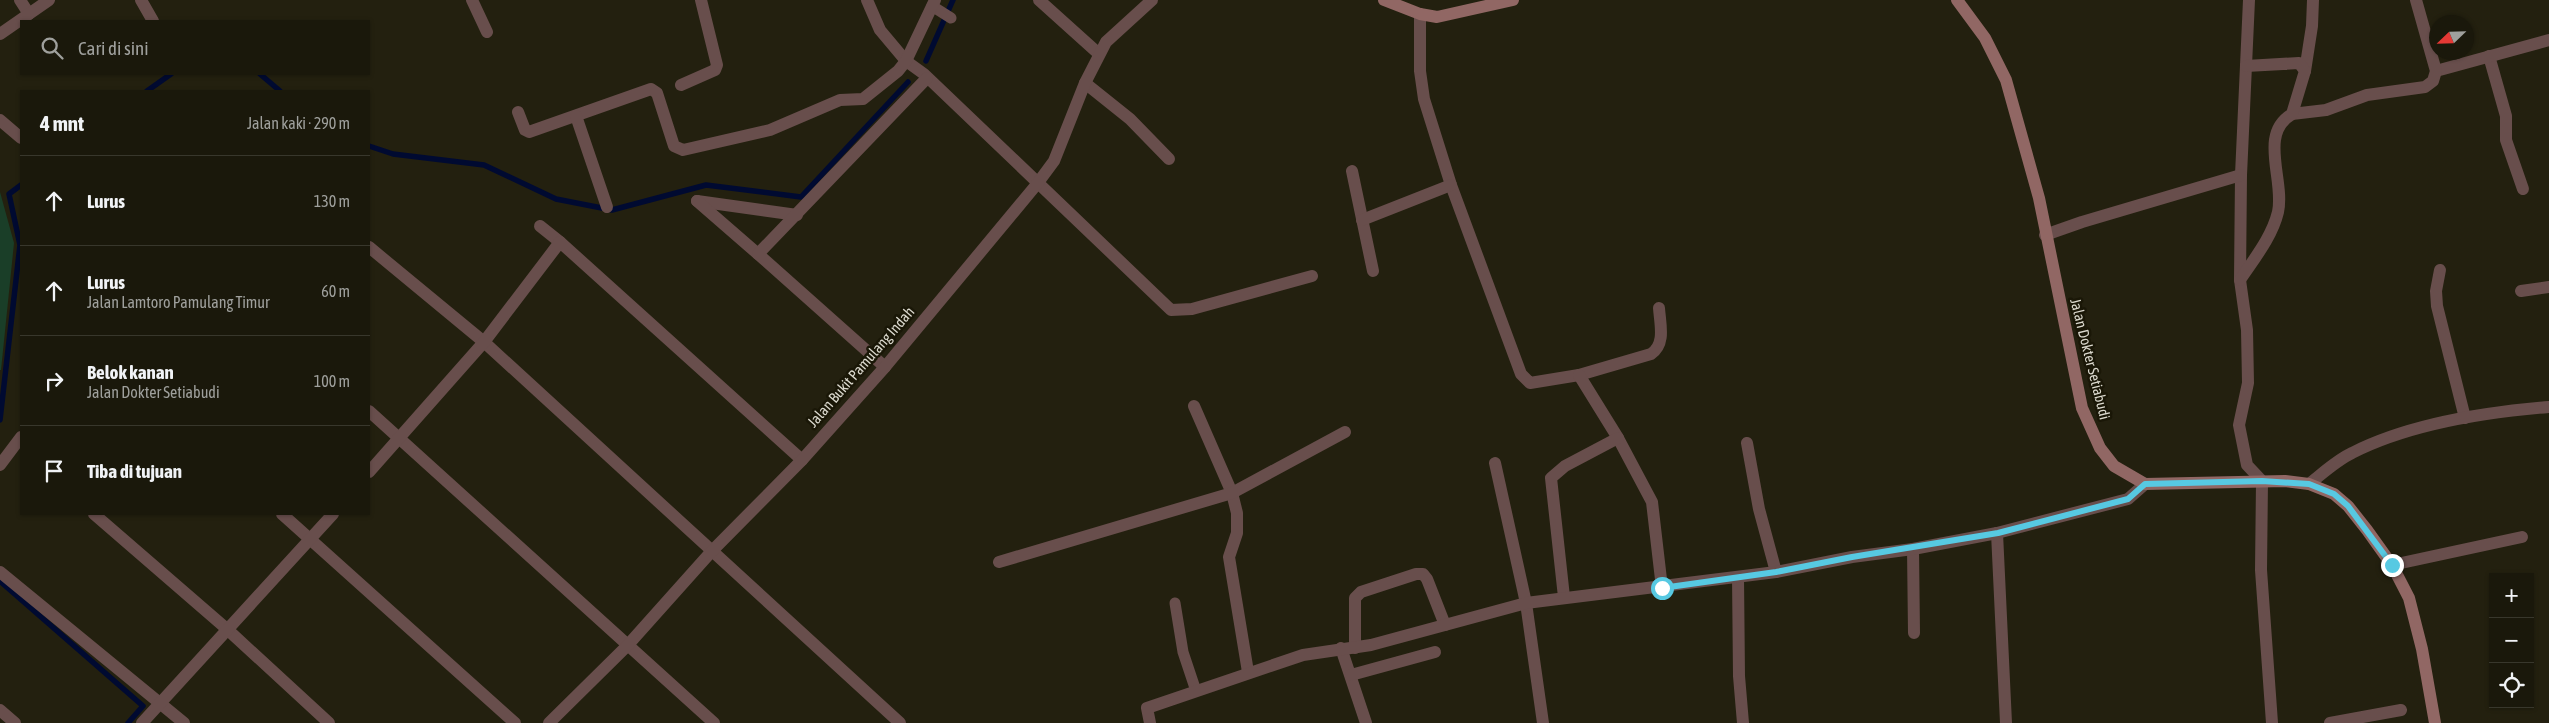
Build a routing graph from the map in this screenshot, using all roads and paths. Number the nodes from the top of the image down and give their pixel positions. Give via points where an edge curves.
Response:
1 (20, 0) edge
2 (49, 0) edge
3 (142, 0) edge
4 (472, 0) edge
5 (701, 0) edge
6 (867, 0) edge
7 (1040, 0) edge
8 (1152, 0) edge
9 (1384, 0) edge
10 (1513, 0) edge
11 (1957, 0) edge
12 (2249, 0) edge
13 (2313, 0) edge
14 (2416, 0) edge
15 (940, 10) edge
16 (30, 14) junction
17 (1420, 14) junction
18 (21, 20) edge
19 (152, 20) edge
20 (20, 21) edge
21 (487, 32) dead end
22 (0, 34) edge
23 (2549, 40) edge
24 (1098, 54) junction
25 (2488, 56) junction
26 (906, 61) junction
27 (2246, 66) junction
28 (2305, 71) junction
29 (2436, 71) junction
30 (928, 78) junction
31 (1085, 83) junction
32 (681, 85) dead end
33 (518, 112) dead end
34 (2292, 114) junction
35 (576, 116) junction
36 (0, 120) edge
37 (20, 137) edge
38 (1169, 159) dead end
39 (1352, 171) dead end
40 (2241, 175) junction
41 (1037, 184) junction
42 (1451, 185) junction
43 (2523, 189) dead end
44 (607, 206) dead end
45 (796, 214) junction
46 (1362, 220) junction
47 (540, 226) dead end
48 (2045, 235) junction
49 (560, 242) junction
50 (370, 248) edge
51 (758, 254) junction
52 (2440, 270) dead end
53 (1373, 271) dead end
54 (1312, 276) dead end
55 (2240, 280) junction
56 (2549, 287) edge
57 (2521, 291) dead end
58 (1659, 308) dead end
59 (484, 342) junction
60 (885, 367) junction
61 (1579, 375) junction
62 (1194, 406) dead end
63 (2549, 407) edge
64 (370, 412) edge
65 (2465, 418) junction
66 (1345, 432) dead end
67 (398, 438) junction
68 (1618, 438) junction
69 (19, 444) edge
70 (1747, 444) dead end
71 (802, 460) junction
72 (1495, 463) dead end
73 (0, 465) edge
74 (370, 471) edge
75 (2262, 481) junction
76 (2145, 484) junction
77 (2309, 484) junction
78 (1232, 493) junction
79 (95, 515) edge
80 (283, 515) edge
81 (331, 515) edge
82 (1998, 533) junction
83 (2522, 537) dead end
84 (311, 539) junction
85 (1913, 549) junction
86 (711, 552) junction
87 (999, 562) dead end
88 (2392, 565) junction
89 (0, 572) edge
90 (1776, 572) junction
91 (1738, 577) junction
92 (1662, 588) junction
93 (1564, 597) junction
94 (1175, 603) dead end
95 (1526, 603) junction
96 (1445, 625) junction
97 (228, 630) junction
98 (1914, 633) dead end
99 (627, 646) junction
100 (1341, 648) junction
101 (1354, 648) junction
102 (1435, 652) dead end
103 (1248, 672) junction
104 (1351, 675) junction
105 (1196, 691) junction
106 (162, 703) junction
107 (2401, 710) dead end
108 (142, 723) edge
109 (184, 723) edge
110 (329, 723) edge
111 (515, 723) edge
112 (550, 723) edge
113 (714, 723) edge
114 (900, 723) edge
115 (1150, 723) edge
116 (1366, 723) edge
117 (1542, 723) edge
118 (1743, 723) edge
119 (2006, 723) edge
120 (2272, 723) edge
121 (2330, 723) edge
122 (2435, 723) edge

1 - 16 street
2 - 16 street
3 - 19 street
4 - 21 street
5 - 32 street via 716,70
6 - 26 street via 880,30
7 - 24 street
8 - 24 street, Jalan Bukit Pamulang Indah via 1106,42
9 - 17 main road
10 - 17 main road via 1437,17
11 - 48 main road, Jalan Dokter Setiabudi via 1985,38 2006,80 2030,162
12 - 27 street
13 - 28 street
14 - 29 street
15 - 26 street
16 - 18 street
17 - 42 street via 1421,86
20 - 22 street
23 - 25 street
24 - 31 street, Jalan Bukit Pamulang Indah
25 - 29 street
25 - 43 street via 2506,116 2506,140
26 - 30 street
26 - 35 street via 863,99 840,100 770,130 683,150 674,146 654,90
27 - 28 street via 2299,63
27 - 40 street
28 - 34 street
29 - 34 street via 2433,81 2425,86 2367,95 2326,110
30 - 41 street
30 - 45 street
31 - 38 street via 1130,119
31 - 41 street, Jalan Bukit Pamulang Indah via 1054,161
33 - 35 street via 525,130 529,132
34 - 55 street via 2284,119 2275,135 2278,210 2273,229
35 - 44 street
36 - 37 street
39 - 46 street
40 - 48 street
40 - 55 street
41 - 54 street via 1171,310 1192,309
41 - 60 street, Jalan Bukit Pamulang Indah
42 - 46 street
42 - 61 street via 1520,374 1530,383
45 - 51 street
45 - 51 street via 697,201
46 - 53 street
47 - 49 street
48 - 76 main road, Jalan Dokter Setiabudi via 2079,394 2092,433 2114,466
49 - 59 street
49 - 71 street
50 - 59 street
51 - 60 street
52 - 65 street via 2437,306
55 - 75 street via 2247,330 2248,383 2239,425 2247,465
56 - 57 street
58 - 61 street via 1661,340 1658,349 1651,354
59 - 67 street
59 - 86 street
60 - 71 street, Jalan Bukit Pamulang Indah
61 - 68 street
62 - 78 street
63 - 65 street
64 - 67 street
65 - 77 street via 2401,435 2352,453
66 - 78 street
67 - 74 street
67 - 99 street
68 - 92 street via 1652,502
68 - 93 street via 1565,466 1551,478
69 - 73 street
70 - 90 street via 1759,509
71 - 86 street, Jalan Bukit Pamulang Indah
72 - 95 street
75 - 76 main road
75 - 77 main road
75 - 120 street via 2261,570
76 - 82 street via 2128,499
77 - 88 main road via 2334,494 2348,506
78 - 87 street
78 - 103 street via 1238,526 1229,557
79 - 97 street
80 - 84 street
81 - 84 street
82 - 85 street
82 - 119 street
83 - 88 street
84 - 97 street
84 - 111 street
85 - 90 street
85 - 98 street
86 - 99 street, Jalan Bukit Pamulang Indah
86 - 114 street
88 - 122 main road via 2409,598 2416,623
89 - 106 street
90 - 91 street
91 - 92 street
91 - 118 street
92 - 93 street
93 - 95 street
94 - 105 lane via 1184,652
95 - 96 street
95 - 117 street
96 - 101 street
96 - 101 street via 1427,579 1423,574 1416,574 1361,592 1355,598
97 - 106 street
97 - 110 street
99 - 112 street, Jalan Bukit Pamulang Indah
99 - 113 street
100 - 101 street
100 - 103 street
100 - 104 street
102 - 104 street
103 - 105 street
104 - 116 street
105 - 115 street via 1147,708
106 - 108 street
106 - 109 street
107 - 121 street

